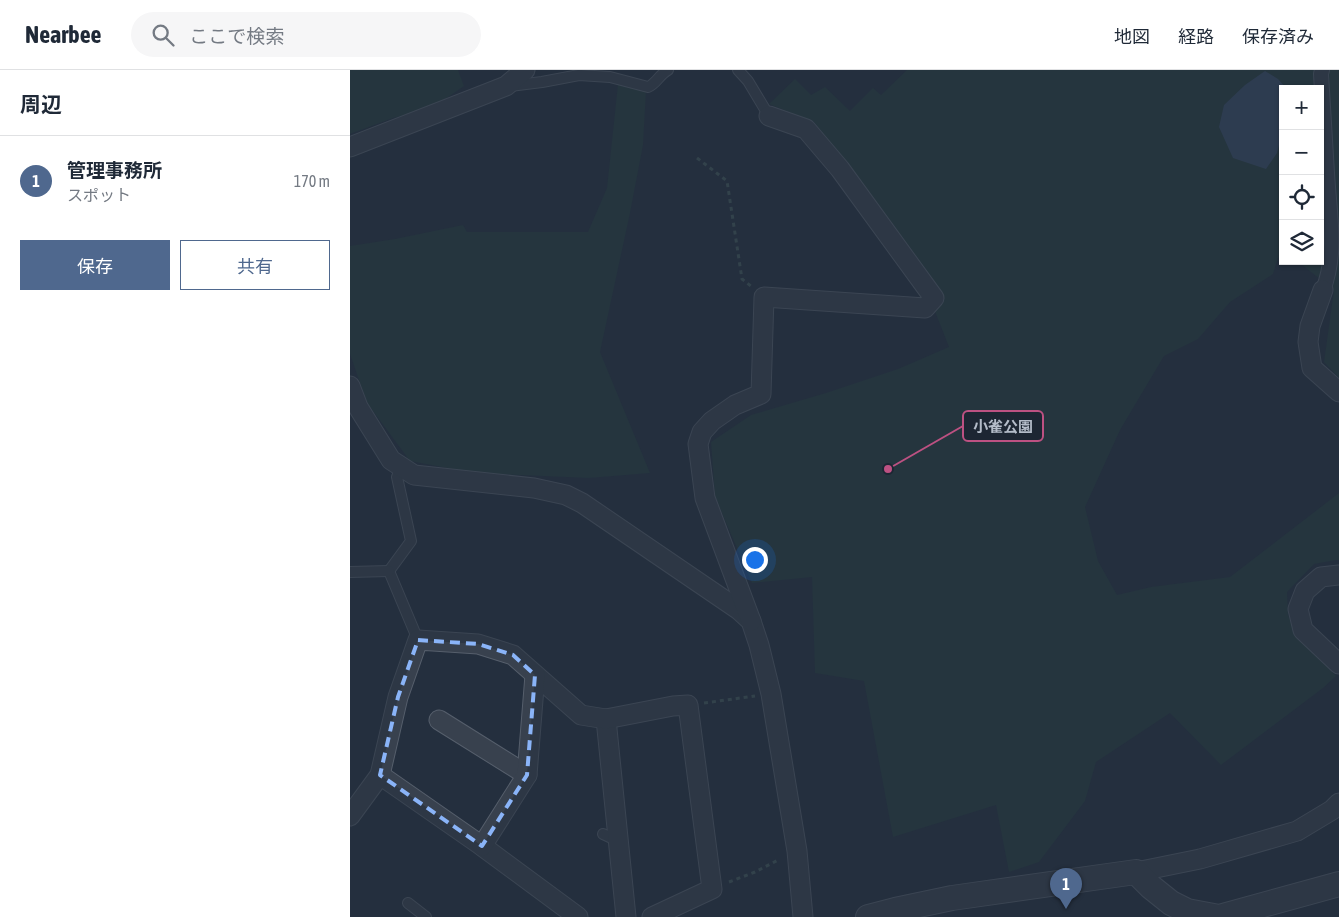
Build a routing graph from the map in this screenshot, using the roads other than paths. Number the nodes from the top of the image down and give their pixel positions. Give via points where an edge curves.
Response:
1 (525, 70) edge
2 (668, 70) edge
3 (738, 70) edge
4 (1322, 70) edge
5 (506, 86) junction
6 (769, 116) joint
7 (1332, 137) edge
8 (350, 148) edge
9 (1323, 290) joint
10 (350, 386) edge
11 (1339, 392) edge
12 (401, 466) junction
13 (389, 571) junction
14 (350, 572) edge
15 (1339, 575) edge
16 (750, 621) junction
17 (418, 640) junction
18 (1339, 664) edge
19 (535, 675) junction
20 (606, 719) junction
21 (439, 720) dead end
22 (380, 775) junction
23 (527, 775) junction
24 (1339, 803) edge
25 (350, 816) edge
26 (482, 846) junction
27 (1136, 872) junction
28 (1339, 884) edge
29 (408, 903) dead end
30 (421, 916) edge
31 (578, 917) edge
32 (626, 917) edge
33 (652, 917) edge
34 (803, 917) edge
35 (868, 917) edge

1 - 5 street
2 - 5 lane via 648,87 610,77 579,76
3 - 6 lane
4 - 7 street
5 - 8 street
6 - 16 street via 806,129 840,169 934,298 925,308 764,296 761,394 735,405 712,421 702,432 698,444 705,498
7 - 9 street via 1327,174 1332,246
9 - 11 street via 1310,326 1308,342 1312,368
10 - 12 street via 358,407 391,460
12 - 13 lane via 397,477 411,541
12 - 16 street via 414,475 534,488 566,495 739,610
13 - 14 lane
13 - 17 lane
15 - 18 street via 1321,577 1304,591 1298,609 1303,630
16 - 34 street via 760,645 771,694 797,851
17 - 19 street via 478,644 513,654
17 - 22 street via 398,697
19 - 20 street via 581,715
19 - 23 street
20 - 32 street via 611,838
20 - 33 street via 688,705 712,888
21 - 23 street
22 - 25 street
22 - 26 street
23 - 26 street
24 - 27 street via 1297,831 1200,859
26 - 31 street
27 - 28 street via 1171,903 1188,911 1219,917
27 - 35 street via 952,898
29 - 30 lane

